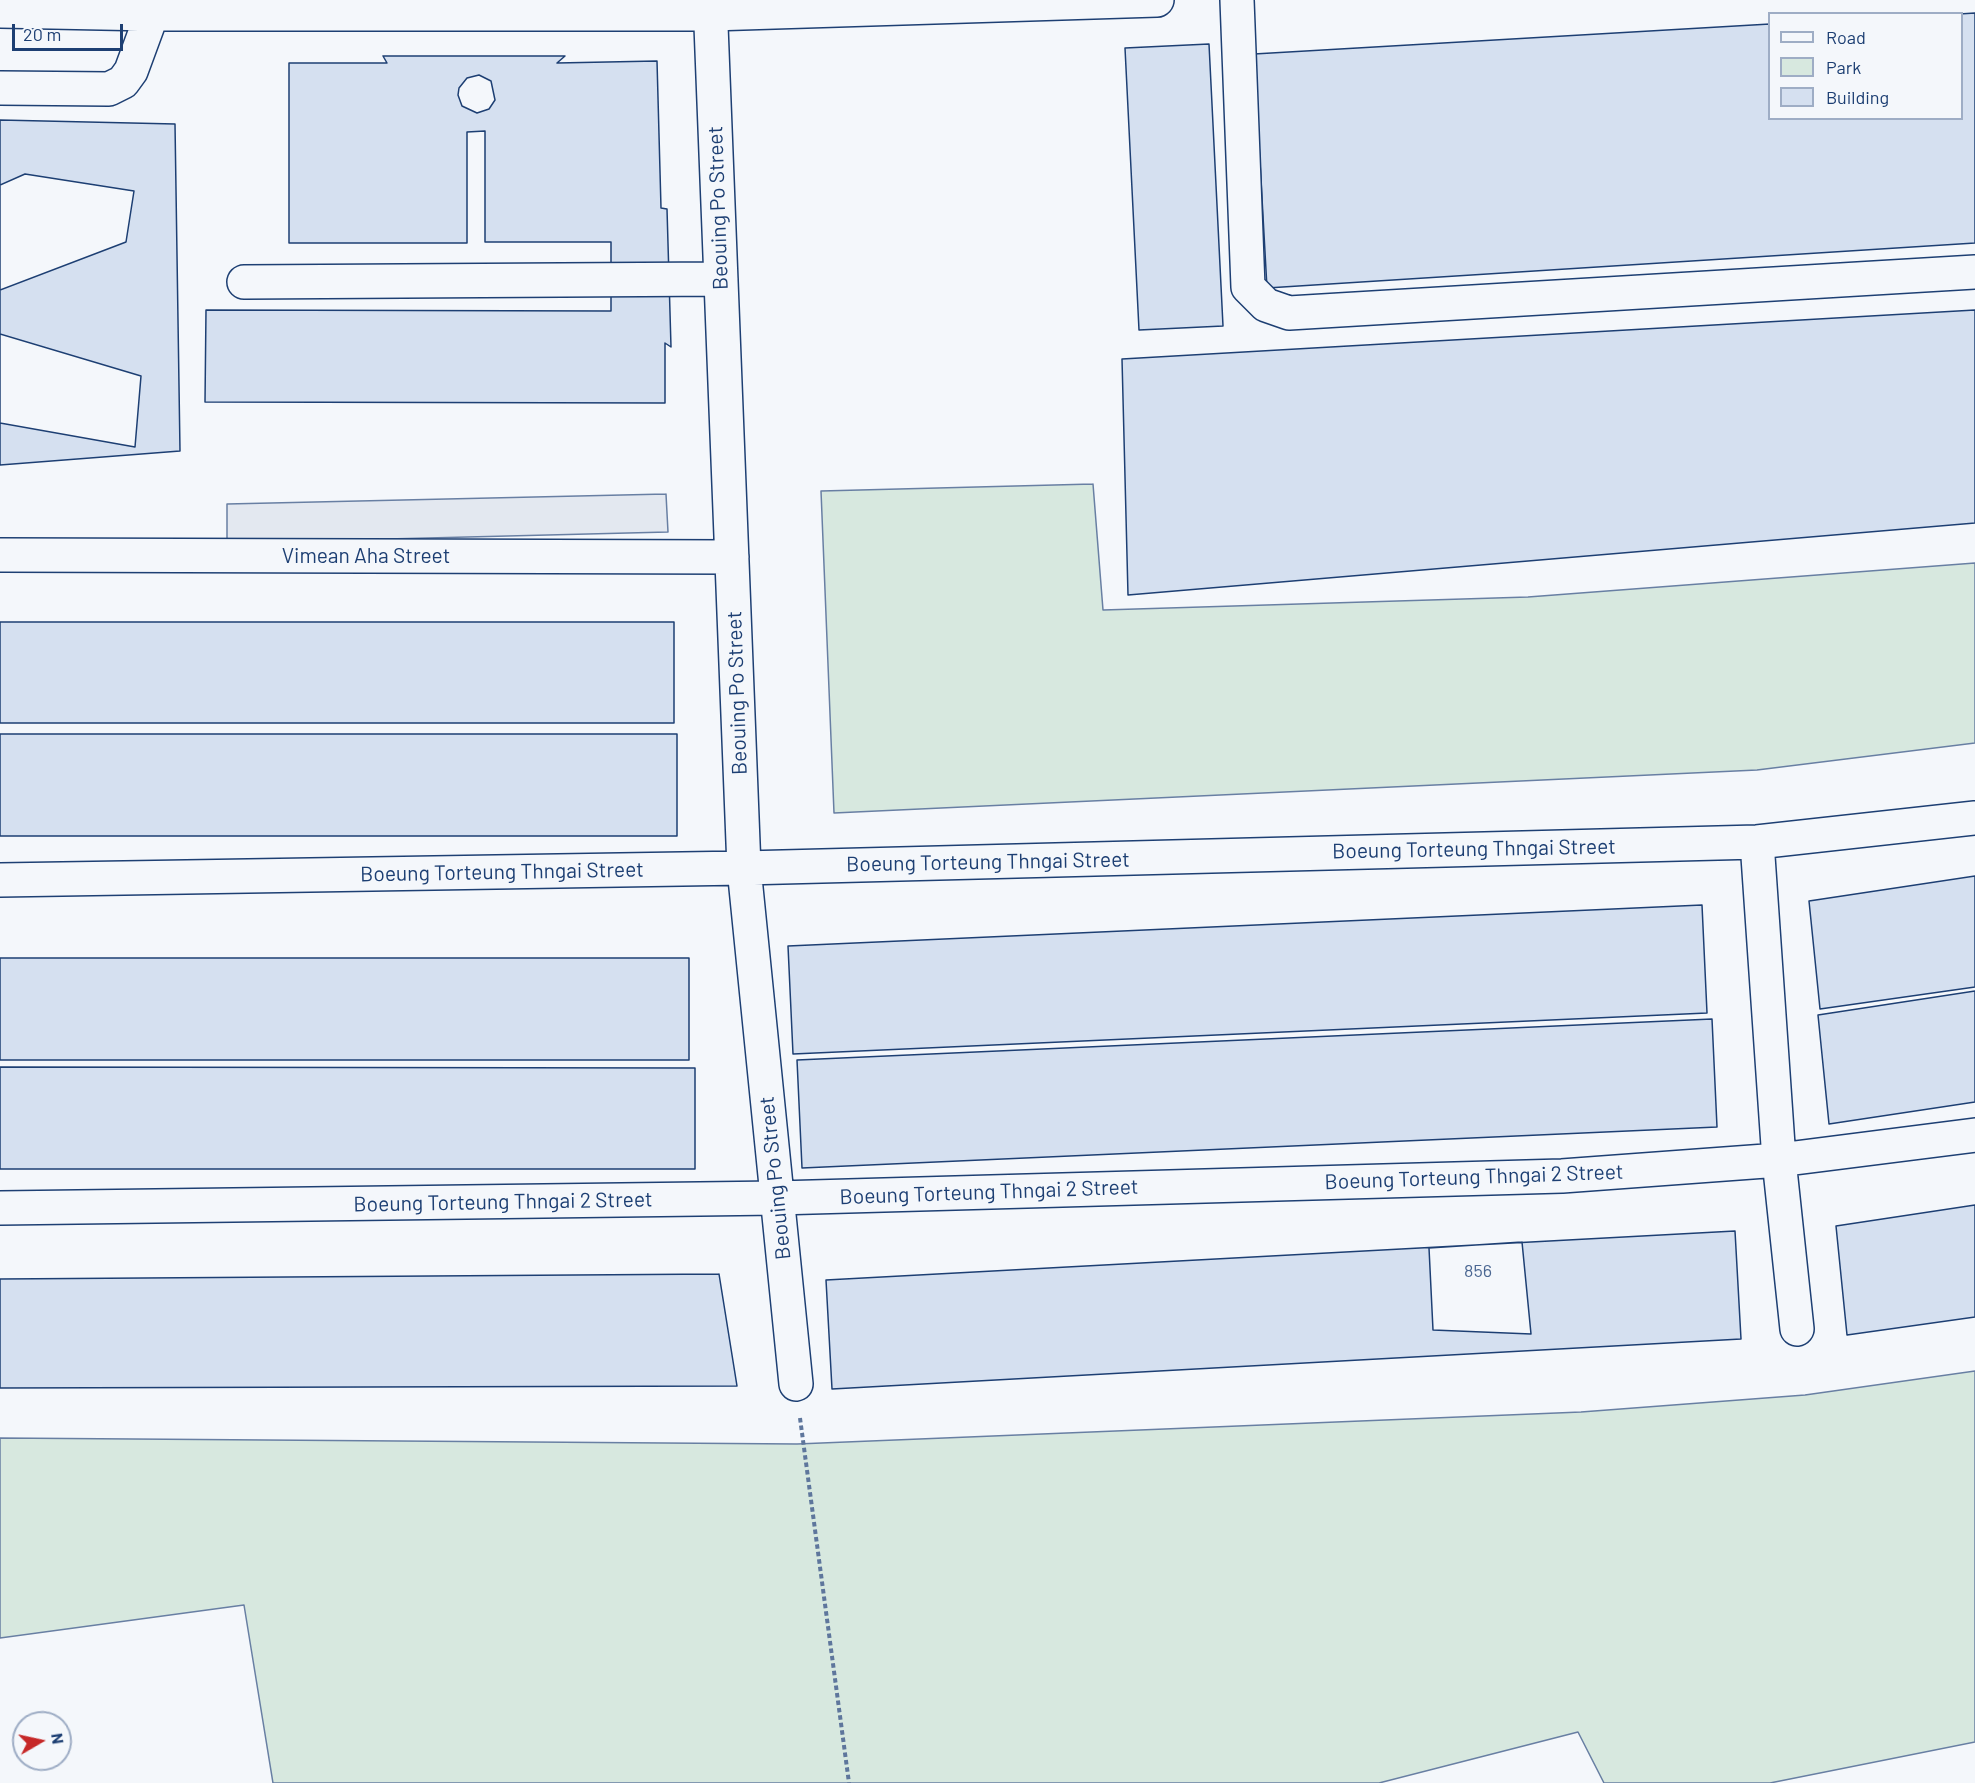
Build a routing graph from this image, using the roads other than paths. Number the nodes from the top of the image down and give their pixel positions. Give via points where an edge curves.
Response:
1 (1157, 0) edge
2 (1237, 0) edge
3 (710, 7) edge
4 (0, 11) edge
5 (152, 14) junction
6 (0, 88) edge
7 (1975, 272) edge
8 (721, 279) junction
9 (244, 282) dead end
10 (0, 555) edge
11 (732, 557) junction
12 (1975, 818) edge
13 (1757, 842) junction
14 (744, 868) junction
15 (0, 880) edge
16 (1975, 1135) edge
17 (1779, 1160) junction
18 (777, 1198) junction
19 (0, 1208) edge
20 (1797, 1329) dead end
21 (796, 1384) road end

1 - 3 street
2 - 7 street via 1248,288 1266,305 1289,313
3 - 5 street
3 - 8 street, Beouing Po Street
4 - 5 street
5 - 6 street via 131,71 123,82 109,89
8 - 9 street
8 - 11 street, Beouing Po Street
10 - 11 street, Vimean Aha Street
11 - 14 street, Beouing Po Street
12 - 13 street, Boeung Torteung Thngai Street
13 - 14 street, Boeung Torteung Thngai Street
13 - 17 street
14 - 15 street, Boeung Torteung Thngai Street
14 - 18 street, Beouing Po Street
16 - 17 street, Boeung Torteung Thngai 2 Street
17 - 18 street, Boeung Torteung Thngai 2 Street via 1562,1176
17 - 20 street
18 - 19 street, Boeung Torteung Thngai 2 Street
18 - 21 street, Beouing Po Street

